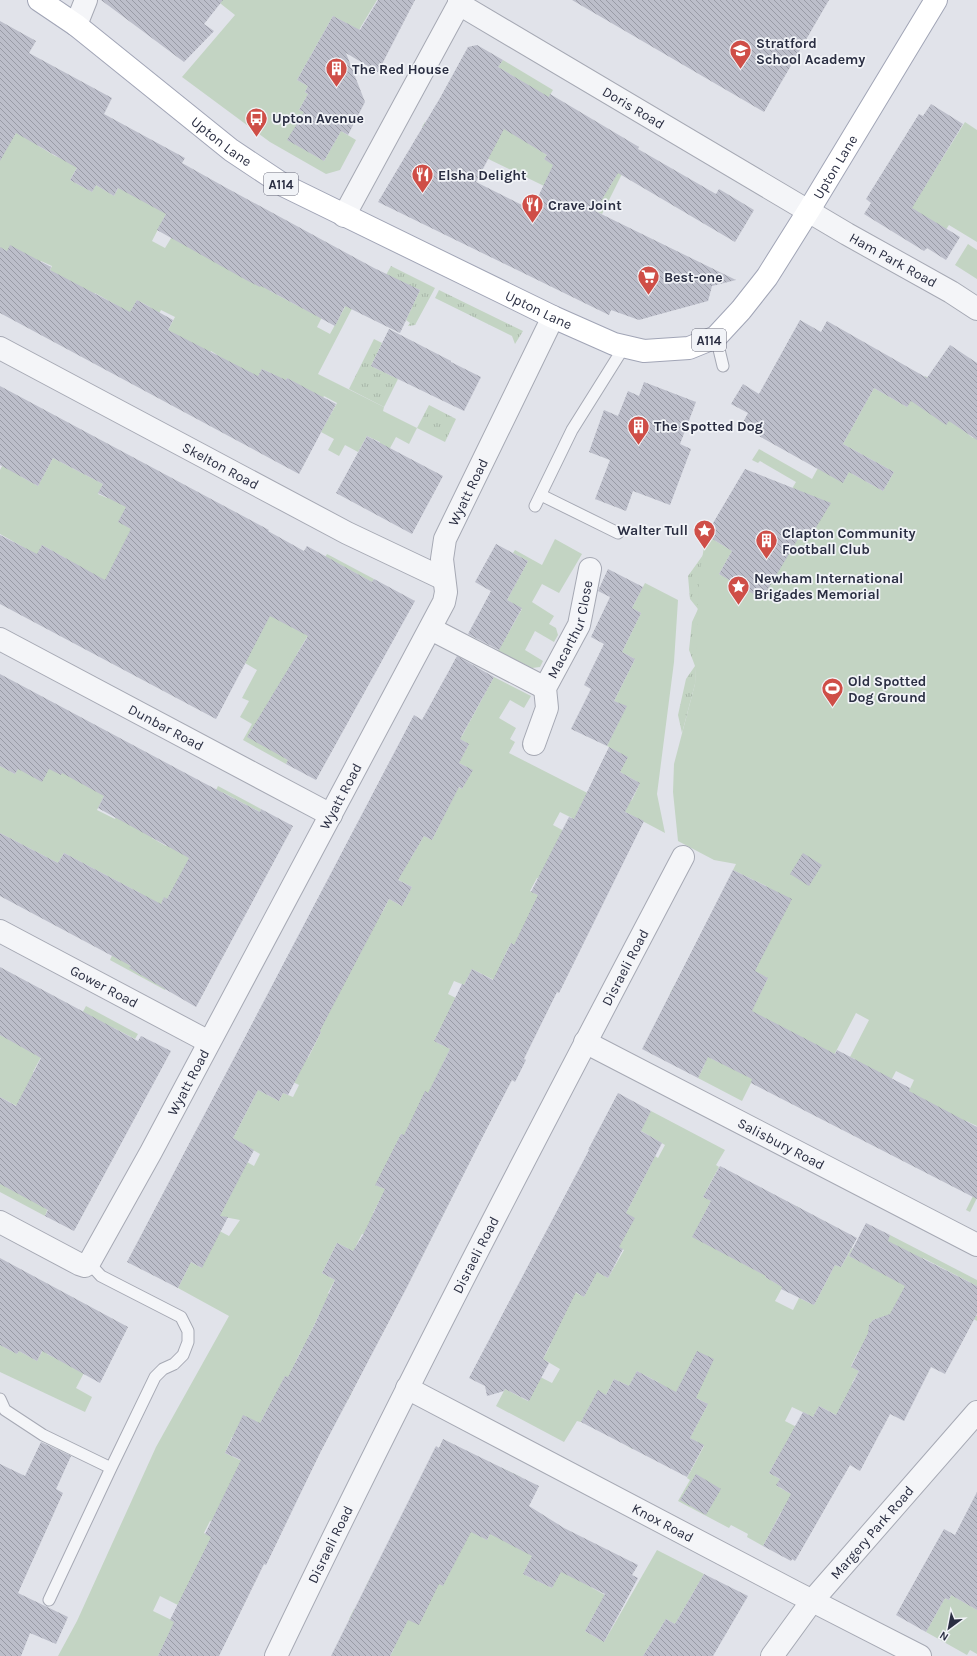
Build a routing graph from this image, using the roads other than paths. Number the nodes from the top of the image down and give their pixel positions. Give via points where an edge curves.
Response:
1 (39, 0) edge
2 (86, 0) edge
3 (936, 0) edge
4 (459, 2) edge
5 (76, 25) junction
6 (809, 210) junction
7 (344, 216) junction
8 (977, 309) edge
9 (553, 317) junction
10 (716, 337) junction
11 (624, 347) junction
12 (0, 348) edge
13 (723, 366) dead end
14 (541, 495) junction
15 (535, 506) dead end
16 (618, 533) dead end
17 (590, 569) dead end
18 (444, 579) junction
19 (431, 629) junction
20 (0, 639) edge
21 (544, 688) junction
22 (534, 744) dead end
23 (331, 815) junction
24 (683, 857) dead end
25 (0, 930) edge
26 (209, 1042) junction
27 (585, 1042) junction
28 (0, 1222) edge
29 (977, 1245) edge
30 (89, 1263) junction
31 (407, 1388) junction
32 (0, 1399) edge
33 (977, 1412) edge
34 (111, 1468) junction
35 (49, 1600) dead end
36 (812, 1601) junction
37 (276, 1656) edge
38 (772, 1656) edge
39 (920, 1656) edge

1 - 5 main road, Upton Lane / A114
2 - 5 street
3 - 6 main road, Upton Lane / A114
4 - 6 street, Doris Road
4 - 7 street
5 - 7 main road, Upton Lane / A114 via 231,150 285,186
6 - 8 street, Ham Park Road
6 - 10 main road, Upton Lane / A114 via 767,277
7 - 9 main road, Upton Lane / A114
9 - 11 main road, Upton Lane / A114
9 - 18 street, Wyatt Road via 445,539 442,559
10 - 11 main road, Upton Lane / A114 via 689,348 644,351
10 - 13 lane
11 - 14 lane via 572,430
12 - 18 street, Skelton Road via 347,533
14 - 15 lane
14 - 16 lane
17 - 21 street, Macarthur Close via 579,625
18 - 19 street, Wyatt Road via 444,602
19 - 21 street, Macarthur Close
19 - 23 street, Wyatt Road
20 - 23 street, Dunbar Road
21 - 22 street, Macarthur Close via 548,708
23 - 26 street, Wyatt Road
24 - 27 street, Disraeli Road
25 - 26 street, Gower Road
26 - 30 street, Wyatt Road
27 - 29 street, Salisbury Road
27 - 31 street, Disraeli Road
28 - 30 street via 79,1264 85,1266
30 - 34 lane via 101,1276 181,1317 188,1331 188,1342 183,1355 155,1378
31 - 36 street, Knox Road
31 - 37 street, Disraeli Road
32 - 34 lane via 5,1410 43,1435
33 - 36 street, Margery Park Road
34 - 35 lane
36 - 38 street, Margery Park Road
36 - 39 street, Knox Road

